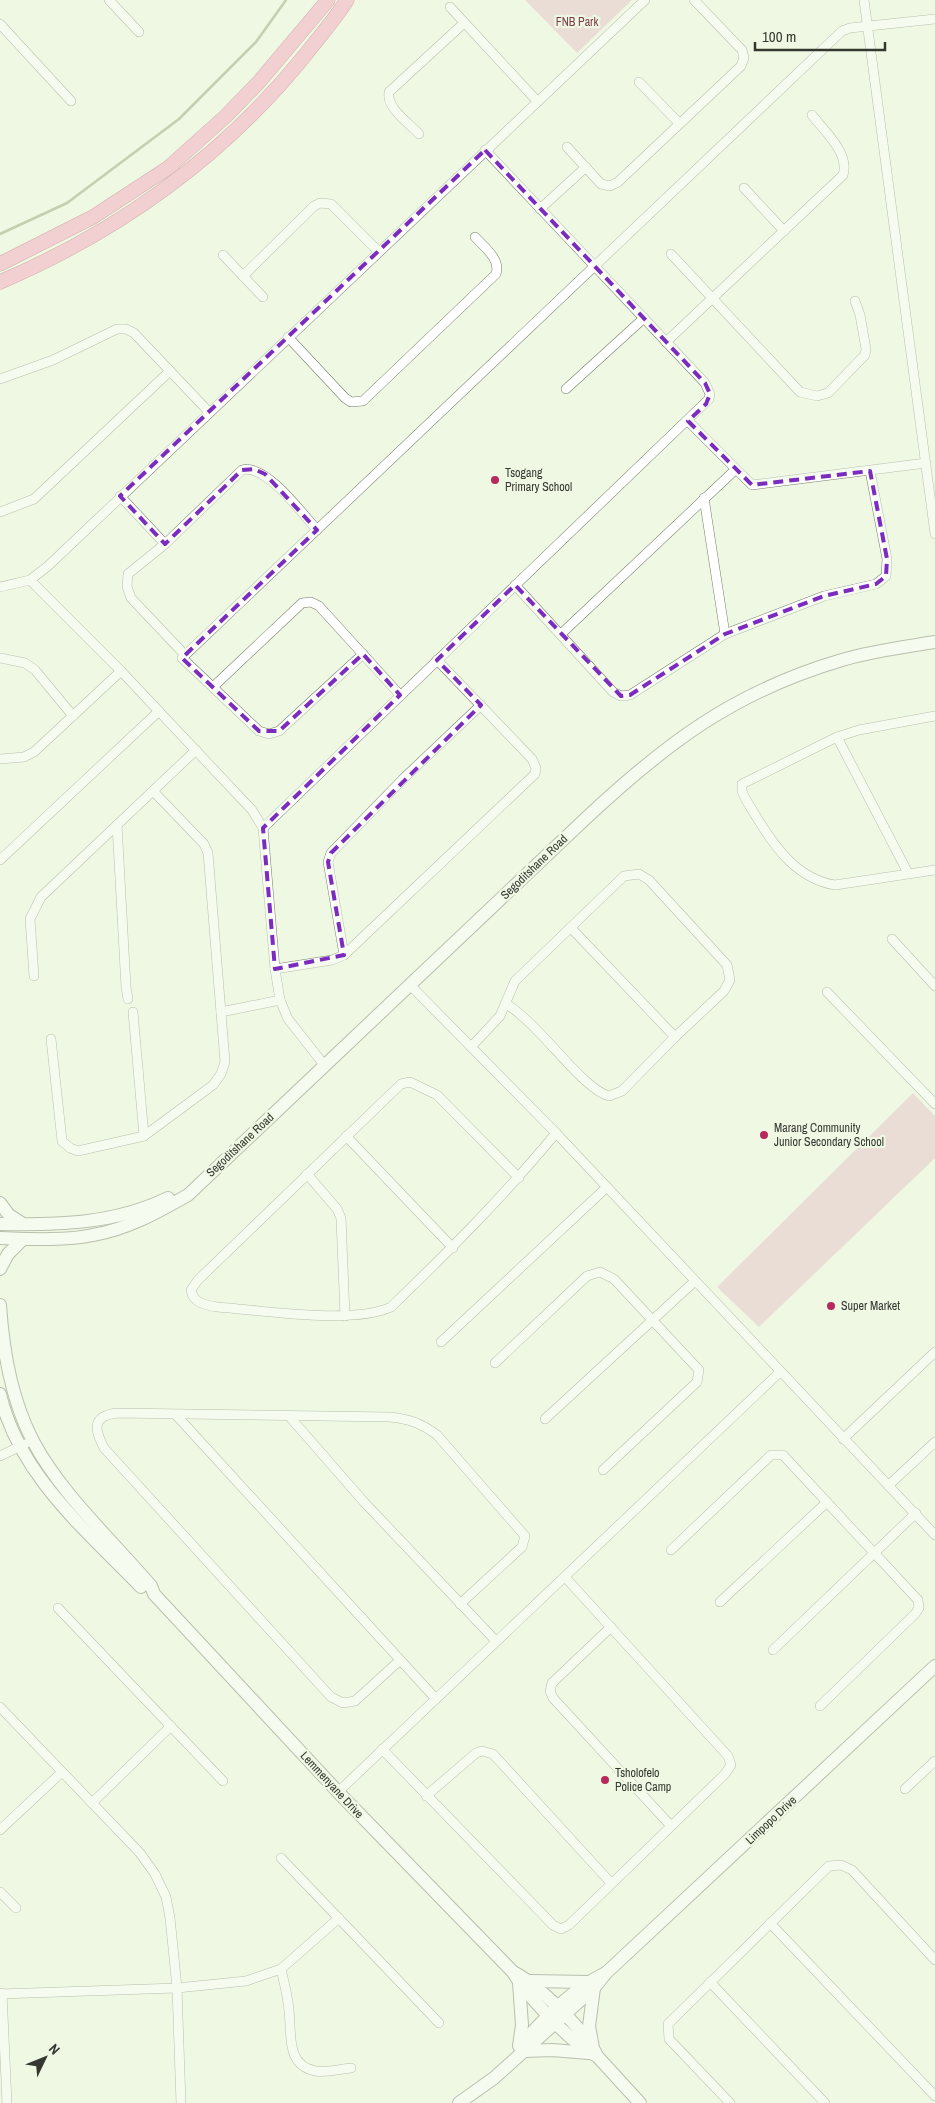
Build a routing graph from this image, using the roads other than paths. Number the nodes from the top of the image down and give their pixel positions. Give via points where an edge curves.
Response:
1 (109, 0) edge
2 (328, 0) edge
3 (347, 0) edge
4 (644, 0) edge
5 (694, 0) edge
6 (864, 0) edge
7 (450, 7) dead end
8 (935, 19) edge
9 (464, 23) junction
10 (0, 24) edge
11 (867, 27) junction
12 (139, 32) dead end
13 (639, 82) dead end
14 (71, 100) dead end
15 (538, 101) junction
16 (812, 115) dead end
17 (679, 123) junction
18 (419, 134) dead end
19 (567, 147) dead end
20 (485, 150) junction
21 (586, 167) junction
22 (744, 188) dead end
23 (540, 209) junction
24 (784, 231) junction
25 (475, 237) dead end
26 (378, 251) junction
27 (671, 254) dead end
28 (223, 255) dead end
29 (0, 264) edge
30 (594, 265) junction
31 (243, 276) junction
32 (0, 282) edge
33 (263, 297) dead end
34 (712, 299) junction
35 (854, 301) dead end
36 (644, 318) junction
37 (288, 337) junction
38 (666, 342) junction
39 (170, 371) junction
40 (0, 378) edge
41 (566, 390) dead end
42 (209, 412) junction
43 (688, 421) junction
44 (926, 463) junction
45 (735, 470) junction
46 (870, 471) junction
47 (120, 496) junction
48 (704, 498) junction
49 (0, 512) edge
50 (318, 530) junction
51 (935, 534) edge
52 (165, 544) junction
53 (30, 580) junction
54 (516, 585) junction
55 (0, 587) edge
56 (562, 634) junction
57 (724, 634) junction
58 (935, 642) edge
59 (363, 654) junction
60 (185, 655) junction
61 (0, 658) edge
62 (438, 660) junction
63 (121, 671) junction
64 (213, 686) junction
65 (400, 695) junction
66 (481, 706) junction
67 (159, 711) junction
68 (74, 716) junction
69 (935, 716) edge
70 (836, 737) junction
71 (196, 750) junction
72 (0, 759) edge
73 (153, 791) junction
74 (116, 825) junction
75 (263, 828) junction
76 (0, 860) edge
77 (935, 870) edge
78 (908, 873) junction
79 (571, 928) junction
80 (892, 939) dead end
81 (344, 955) junction
82 (275, 969) junction
83 (34, 976) dead end
84 (410, 984) junction
85 (935, 986) edge
86 (827, 992) dead end
87 (128, 998) dead end
88 (280, 1000) junction
89 (506, 1004) junction
90 (133, 1012) dead end
91 (221, 1012) junction
92 (675, 1037) junction
93 (51, 1039) dead end
94 (472, 1047) junction
95 (324, 1066) junction
96 (931, 1093) edge
97 (935, 1104) edge
98 (556, 1133) junction
99 (144, 1136) junction
100 (346, 1136) junction
101 (307, 1174) junction
102 (519, 1178) junction
103 (607, 1187) junction
104 (192, 1190) junction
105 (0, 1203) edge
106 (0, 1224) edge
107 (24, 1225) junction
108 (0, 1238) edge
109 (24, 1239) junction
110 (453, 1248) junction
111 (0, 1269) edge
112 (695, 1281) junction
113 (0, 1305) edge
114 (345, 1316) junction
115 (652, 1320) junction
116 (441, 1342) dead end
117 (935, 1352) edge
118 (495, 1362) dead end
119 (780, 1372) junction
120 (0, 1394) edge
121 (176, 1414) junction
122 (289, 1416) junction
123 (545, 1418) dead end
124 (843, 1439) junction
125 (32, 1440) junction
126 (934, 1445) edge
127 (20, 1447) junction
128 (0, 1456) edge
129 (603, 1470) dead end
130 (889, 1485) junction
131 (827, 1502) junction
132 (916, 1514) junction
133 (935, 1535) edge
134 (671, 1550) dead end
135 (874, 1553) junction
136 (565, 1577) junction
137 (154, 1594) junction
138 (720, 1602) dead end
139 (460, 1604) junction
140 (58, 1608) dead end
141 (610, 1627) junction
142 (496, 1641) junction
143 (772, 1650) dead end
144 (399, 1660) junction
145 (935, 1666) edge
146 (436, 1699) junction
147 (820, 1706) dead end
148 (0, 1707) edge
149 (171, 1726) junction
150 (382, 1750) junction
151 (935, 1761) edge
152 (62, 1772) junction
153 (223, 1781) dead end
154 (905, 1789) dead end
155 (338, 1792) junction
156 (426, 1796) junction
157 (92, 1803) junction
158 (671, 1826) junction
159 (0, 1830) edge
160 (281, 1858) dead end
161 (611, 1883) junction
162 (0, 1892) edge
163 (16, 1908) dead end
164 (339, 1918) junction
165 (770, 1924) junction
166 (935, 1960) edge
167 (281, 1969) junction
168 (521, 1979) junction
169 (710, 1982) junction
170 (591, 1985) junction
171 (177, 1988) junction
172 (1, 1993) edge
173 (556, 2014) junction
174 (439, 2023) dead end
175 (522, 2049) junction
176 (593, 2052) junction
177 (351, 2068) dead end
178 (933, 2089) edge
179 (7, 2103) edge
180 (181, 2103) edge
181 (459, 2103) edge
182 (640, 2103) edge
183 (730, 2103) edge
184 (825, 2103) edge

1 - 12 street
2 - 29 main road via 260,82 168,168 93,217
3 - 32 main road via 276,90 240,127 175,183 85,242
4 - 15 street
5 - 17 street via 742,50 744,58 741,66
6 - 11 street
7 - 9 street
8 - 11 street
9 - 15 street
9 - 18 street via 390,92 391,105
10 - 14 street
11 - 30 street via 842,31
11 - 44 street
13 - 17 street
15 - 20 street
16 - 24 street via 843,156 845,170
17 - 21 street via 610,186 602,184
19 - 21 street
20 - 23 street
20 - 26 street
21 - 23 street
22 - 24 street
23 - 30 street
24 - 34 street
25 - 37 street via 497,263 496,274 364,401 351,402 345,398
26 - 31 street via 330,204 320,203
26 - 37 street
27 - 34 street
28 - 31 street
30 - 36 street
30 - 50 street
31 - 33 street
34 - 35 street via 800,392 817,396 828,393 865,354 860,314
34 - 38 street
36 - 38 street
36 - 41 street
37 - 42 street
38 - 43 street via 705,383 710,394 706,404
39 - 40 street via 134,333 117,329 53,360
39 - 42 street
39 - 49 street via 34,499
42 - 47 street
43 - 45 street
43 - 54 street
44 - 46 street
44 - 51 street
45 - 46 street via 752,485 760,486
45 - 48 street
46 - 57 street via 887,559 886,576 876,584 824,596
47 - 52 street
47 - 53 street
48 - 56 street
48 - 57 street
50 - 52 street via 265,474 248,468 242,470
50 - 60 street
52 - 60 street via 128,574 127,587 131,598
53 - 55 street
53 - 63 street
54 - 56 street
54 - 62 street
56 - 57 street via 613,692 621,696 630,695
58 - 84 street, Segoditshane Road via 844,660 807,672 756,692 679,737 624,782
59 - 64 street via 279,731 269,734 259,731
59 - 64 street via 319,606 311,602 302,603
59 - 65 street
60 - 64 street via 182,658
61 - 68 street via 25,663 35,670
62 - 65 street
62 - 66 street
63 - 67 street
63 - 68 street
65 - 75 street
66 - 81 street via 405,776 331,853 328,862
66 - 81 street via 532,759 535,774
67 - 71 street
67 - 76 street
68 - 72 street via 34,752 24,757
69 - 70 street
70 - 78 street
70 - 78 street via 742,784 744,796 773,844 808,876 835,885
71 - 73 street
71 - 75 street via 252,810
73 - 74 street
73 - 91 street via 204,844 208,853
74 - 83 street via 34,908 30,919
74 - 87 street
75 - 82 street
77 - 78 street
79 - 89 street via 514,981
79 - 92 street
79 - 92 street via 624,876 640,874 649,880 728,966 730,974 724,991
80 - 85 street
81 - 82 street via 332,960
82 - 88 street
84 - 94 street
84 - 95 street, Segoditshane Road
86 - 96 street
88 - 91 street
88 - 95 street via 288,1019
89 - 92 street via 535,1026 596,1090 609,1096 622,1091
89 - 94 street via 500,1016
90 - 99 street
91 - 99 street via 226,1062 221,1074 213,1085
93 - 99 street via 62,1141 78,1151
94 - 98 street
95 - 104 street, Segoditshane Road
96 - 97 street
98 - 102 street
98 - 103 street
100 - 101 street
100 - 102 street via 401,1084 410,1082 437,1094
100 - 110 street
101 - 114 street via 337,1208 341,1218
101 - 114 street via 190,1290 196,1301 211,1306
102 - 110 street
103 - 112 street
103 - 116 street
104 - 107 street, Segoditshane Road via 122,1215 74,1224
104 - 109 street, Segoditshane Road via 148,1217 109,1231 90,1236
105 - 107 street via 9,1215
106 - 107 street, Segoditshane Road
108 - 109 street, Segoditshane Road
109 - 111 street via 8,1254
110 - 114 street via 391,1307 365,1315
112 - 115 street
112 - 119 street
113 - 125 street, Lemmenyane Drive via 13,1393
115 - 118 street via 614,1279 600,1272 594,1273
115 - 123 street
115 - 129 street via 699,1370 698,1379
117 - 124 street
119 - 124 street
119 - 136 street
120 - 127 street, Lemmenyane Drive
121 - 122 street
121 - 144 street
121 - 144 street via 105,1414 96,1430 104,1448 331,1698 343,1703 355,1701
122 - 139 street
122 - 139 street via 409,1419 437,1435 525,1536 522,1547
124 - 130 street
125 - 127 street
125 - 137 street, Lemmenyane Drive via 69,1493 151,1586
126 - 130 street
127 - 128 street
127 - 137 street, Lemmenyane Drive via 51,1494 146,1591
130 - 132 street
131 - 134 street via 783,1455 777,1453 771,1455
131 - 135 street
131 - 138 street
132 - 133 street
132 - 135 street
135 - 143 street
135 - 147 street via 918,1600 918,1608
136 - 141 street
136 - 142 street
137 - 155 street, Lemmenyane Drive
139 - 142 street
140 - 149 street
141 - 158 street via 730,1761 726,1774
141 - 158 street via 552,1683 550,1691
142 - 146 street
144 - 146 street
145 - 170 street, Limpopo Drive
146 - 150 street
148 - 152 street
149 - 153 street
149 - 157 street
150 - 155 street
150 - 156 street
151 - 154 street
152 - 157 street
152 - 159 street
155 - 168 street, Lemmenyane Drive
156 - 161 street via 476,1753 493,1754
156 - 161 street via 557,1928 570,1925
157 - 171 street via 140,1854 166,1897
158 - 161 street
160 - 164 street
162 - 163 street
164 - 167 street
164 - 174 street
165 - 166 street via 829,1866 841,1865 852,1870
165 - 169 street
165 - 178 street
167 - 171 street via 246,1982
167 - 177 street via 290,2012 289,2035 294,2056 316,2071
168 - 170 street
168 - 173 street, Lemmenyane Drive
168 - 175 street
169 - 183 street via 671,2020 667,2034
169 - 184 street
170 - 173 street, Limpopo Drive
170 - 176 street via 589,2026
171 - 172 street
171 - 180 street
172 - 179 street
173 - 175 street, Limpopo Drive
173 - 176 street, Lemmenyane Drive
175 - 176 street
175 - 181 street, Limpopo Drive via 494,2078
176 - 182 street

